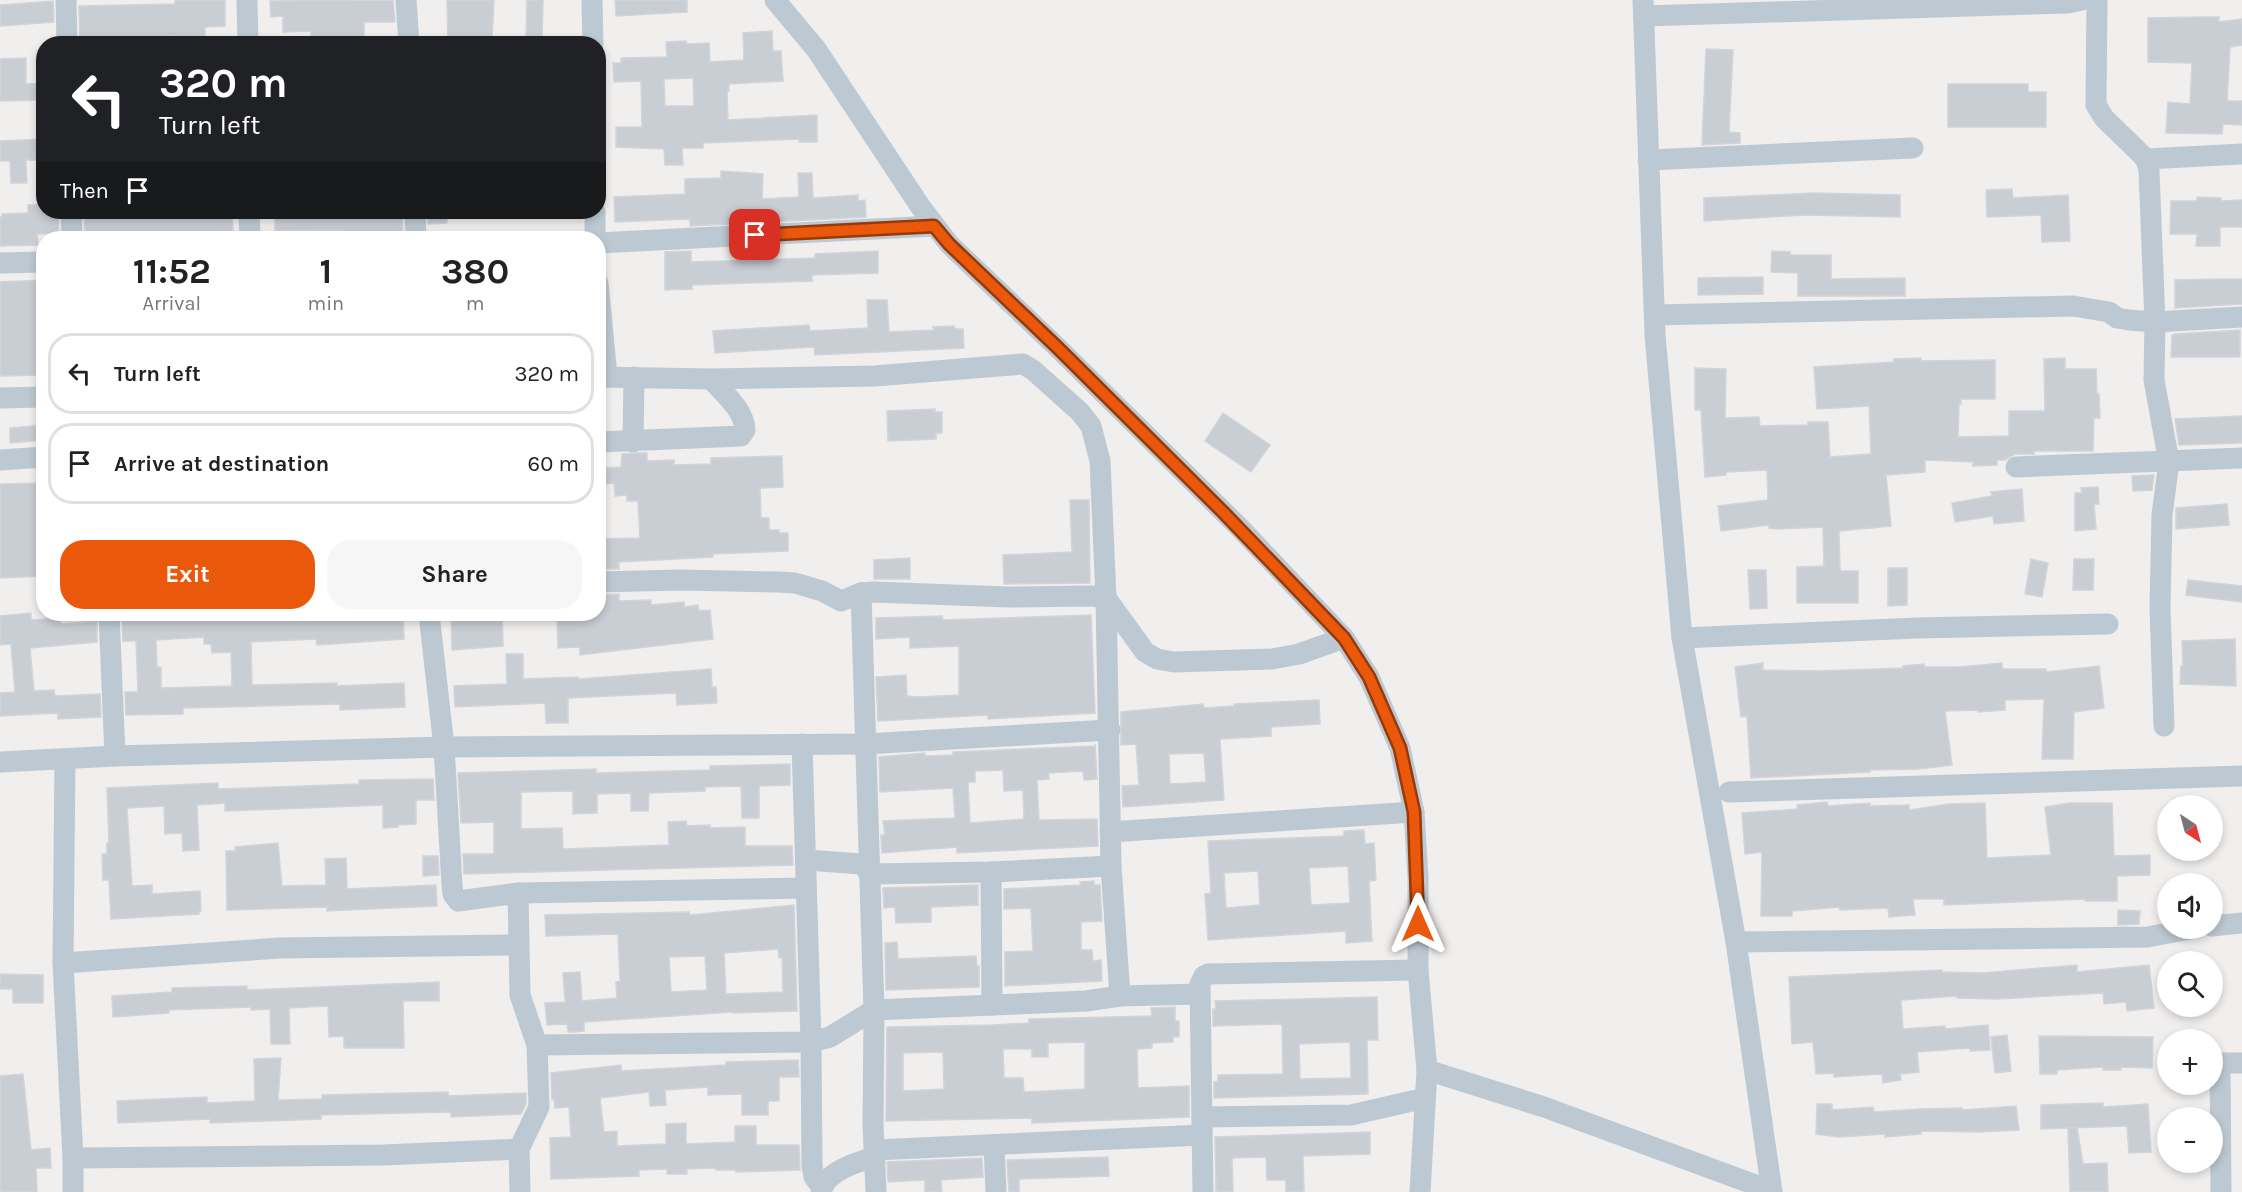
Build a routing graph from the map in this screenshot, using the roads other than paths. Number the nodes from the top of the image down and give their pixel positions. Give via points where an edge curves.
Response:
1 (66, 0) edge
2 (247, 0) edge
3 (406, 0) edge
4 (592, 0) edge
5 (775, 0) edge
6 (2082, 0) edge
7 (2097, 0) edge
8 (1643, 8) edge
9 (67, 36) edge
10 (248, 36) edge
11 (409, 36) edge
12 (593, 36) edge
13 (1913, 148) dead end
14 (2242, 154) edge
15 (1648, 159) junction
16 (2145, 159) junction
17 (934, 226) junction
18 (606, 243) edge
19 (36, 261) edge
20 (0, 263) edge
21 (1655, 315) junction
22 (2242, 317) edge
23 (2155, 322) junction
24 (606, 377) edge
25 (633, 377) junction
26 (711, 379) junction
27 (0, 398) edge
28 (36, 398) edge
29 (606, 442) edge
30 (633, 442) junction
31 (36, 458) edge
32 (2242, 458) edge
33 (0, 460) edge
34 (2169, 462) junction
35 (2016, 467) dead end
36 (606, 582) edge
37 (861, 593) junction
38 (1107, 598) junction
39 (109, 621) edge
40 (430, 621) edge
41 (2108, 624) dead end
42 (1344, 638) junction
43 (1682, 638) junction
44 (2164, 726) dead end
45 (1110, 730) junction
46 (802, 744) junction
47 (865, 744) junction
48 (444, 747) junction
49 (114, 756) junction
50 (65, 759) junction
51 (0, 762) edge
52 (2242, 776) edge
53 (1729, 792) dead end
54 (1414, 812) junction
55 (1110, 832) junction
56 (806, 860) junction
57 (1111, 866) junction
58 (991, 872) junction
59 (870, 874) junction
60 (807, 888) junction
61 (518, 893) junction
62 (2242, 923) edge
63 (2223, 925) edge
64 (2157, 935) edge
65 (1736, 942) junction
66 (518, 945) junction
67 (63, 963) junction
68 (1418, 970) junction
69 (1200, 994) junction
70 (1120, 996) junction
71 (992, 1005) junction
72 (874, 1010) junction
73 (811, 1042) junction
74 (537, 1045) junction
75 (2242, 1063) edge
76 (1427, 1070) junction
77 (1425, 1098) junction
78 (1202, 1126) junction
79 (994, 1145) junction
80 (519, 1149) junction
81 (875, 1154) junction
82 (73, 1158) junction
83 (822, 1190) edge
84 (73, 1192) edge
85 (520, 1192) edge
86 (876, 1192) edge
87 (996, 1192) edge
88 (1203, 1192) edge
89 (1420, 1192) edge
90 (1772, 1192) edge
91 (2221, 1192) edge

1 - 9 street
2 - 10 street
3 - 11 street
4 - 12 street
5 - 17 street via 816,49
6 - 8 street
7 - 16 street via 2095,100 2104,118
8 - 15 street
13 - 15 street
14 - 16 street
15 - 21 street
16 - 23 street via 2149,171
17 - 18 street
17 - 42 street via 1240,528
19 - 20 street
21 - 23 street via 2073,306 2109,312 2128,321
21 - 43 street
22 - 23 street
23 - 34 street via 2154,380
24 - 25 street
25 - 26 street
25 - 30 street
26 - 30 street via 742,417 741,436
26 - 38 street via 875,376 1011,364 1027,366 1080,412 1097,442
27 - 28 street
29 - 30 street
31 - 33 street
32 - 34 street
34 - 35 street
34 - 44 street via 2162,515 2160,608
36 - 37 street via 795,583 842,601
37 - 38 street
37 - 47 street
38 - 42 street via 1145,652 1174,662 1272,659
38 - 45 street
39 - 49 street
40 - 48 street
41 - 43 street
42 - 54 street via 1369,677 1400,748
43 - 65 street
45 - 47 street
45 - 55 street
46 - 47 street
46 - 48 street
46 - 56 street
47 - 59 street
48 - 49 street
48 - 61 street via 455,899 462,902
49 - 50 street
50 - 51 street
50 - 67 street
52 - 53 street
54 - 55 street
54 - 68 street
55 - 57 street
56 - 59 street via 862,864
56 - 60 street
57 - 58 street
57 - 70 street
58 - 59 street
58 - 71 street
59 - 72 street
60 - 61 street
60 - 73 street
61 - 66 street
62 - 63 street
64 - 65 street
65 - 90 street
66 - 67 street via 280,948
66 - 74 street via 520,995
67 - 82 street
68 - 69 street via 1208,974 1201,979
68 - 76 street
69 - 70 street
69 - 78 street
70 - 71 street
71 - 72 street
72 - 73 street via 830,1037
72 - 81 street
73 - 74 street
73 - 83 street via 812,1165
74 - 80 street via 539,1107
75 - 91 street via 2220,1064
76 - 77 street
76 - 90 street via 1544,1107
77 - 78 street via 1351,1115
77 - 89 street
78 - 79 street
78 - 88 street
79 - 81 street
79 - 87 street
80 - 82 street via 383,1155
80 - 85 street
81 - 83 street via 827,1180
81 - 86 street
82 - 84 street

